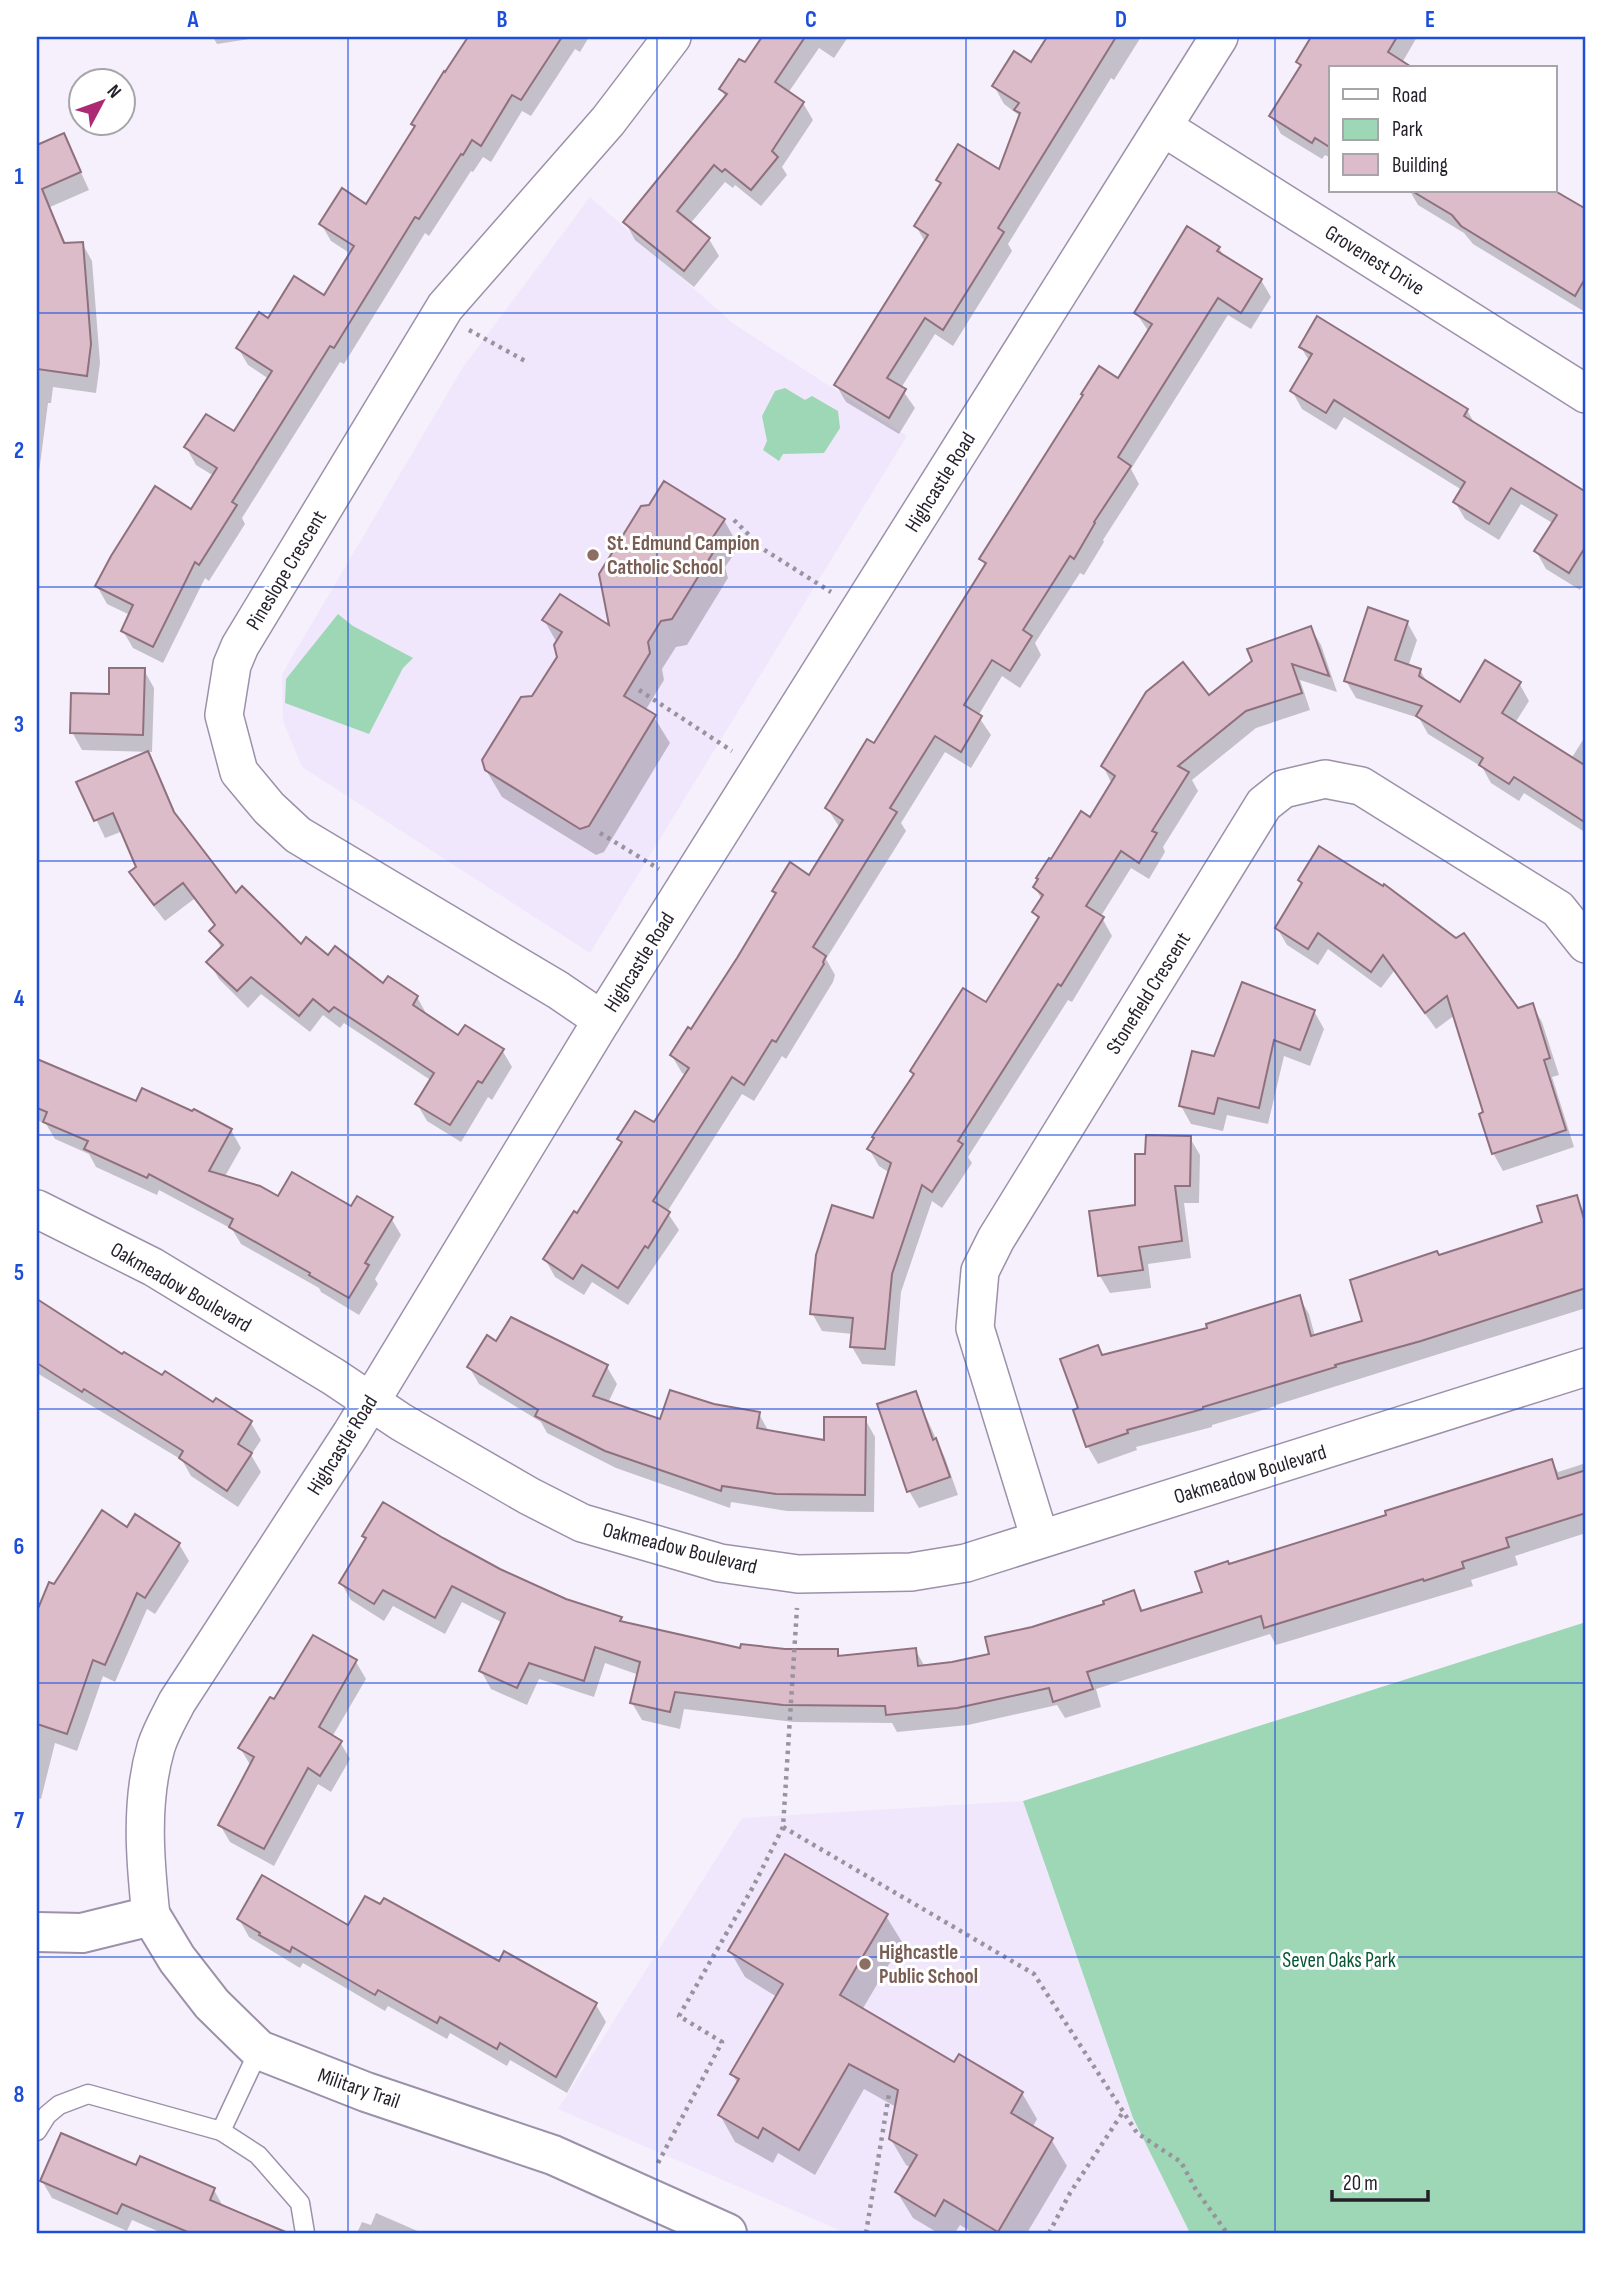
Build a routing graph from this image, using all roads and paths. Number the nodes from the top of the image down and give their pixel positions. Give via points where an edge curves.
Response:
1 (672, 37) edge
2 (1219, 37) edge
3 (1163, 127) junction
4 (440, 314) junction
5 (527, 362) dead end
6 (1586, 394) edge
7 (734, 520) dead end
8 (859, 610) junction
9 (639, 690) dead end
10 (760, 769) junction
11 (600, 833) dead end
12 (687, 886) junction
13 (1586, 944) edge
14 (602, 1020) junction
15 (37, 1209) edge
16 (1586, 1367) edge
17 (369, 1402) junction
18 (1040, 1539) junction
19 (798, 1574) junction
20 (783, 1827) junction
21 (151, 1916) junction
22 (37, 1932) edge
23 (259, 2050) junction
24 (889, 2094) dead end
25 (1123, 2112) junction
26 (37, 2131) edge
27 (221, 2131) junction
28 (641, 2194) junction
29 (305, 2233) edge
30 (727, 2233) edge
31 (866, 2233) edge
32 (1049, 2233) edge
33 (1227, 2233) edge

1 - 4 street, Pineslope Crescent via 608,121
2 - 3 street, Highcastle Road
3 - 6 street, Grovenest Drive
3 - 8 street, Highcastle Road
4 - 5 path
4 - 14 street, Pineslope Crescent via 240,646 232,665 224,715 239,772 298,835
7 - 8 path via 763,549
8 - 10 street, Highcastle Road
9 - 10 path
10 - 12 street, Highcastle Road
11 - 12 path
12 - 14 street, Highcastle Road
13 - 18 street, Stonefield Crescent via 1558,909 1362,786 1325,779 1283,789 1264,804 980,1271 975,1328
14 - 17 street, Highcastle Road
15 - 17 street, Oakmeadow Boulevard via 153,1267
16 - 18 street, Oakmeadow Boulevard
17 - 19 street, Oakmeadow Boulevard via 583,1523 720,1563
17 - 21 street, Highcastle Road via 195,1672 161,1735 150,1774 144,1842
18 - 19 street, Oakmeadow Boulevard via 967,1563 911,1572
19 - 20 path
20 - 25 path via 1034,1975
20 - 28 path via 679,2016 722,2042
21 - 22 street via 82,1933
21 - 23 street, Military Trail via 212,2004
23 - 27 lane
23 - 28 street, Military Trail via 366,2092 553,2155
24 - 31 path
25 - 32 path
25 - 33 path via 1137,2133 1181,2162
26 - 27 lane via 59,2105 88,2094
27 - 29 lane via 258,2155 293,2194 300,2203
28 - 30 street, Military Trail

